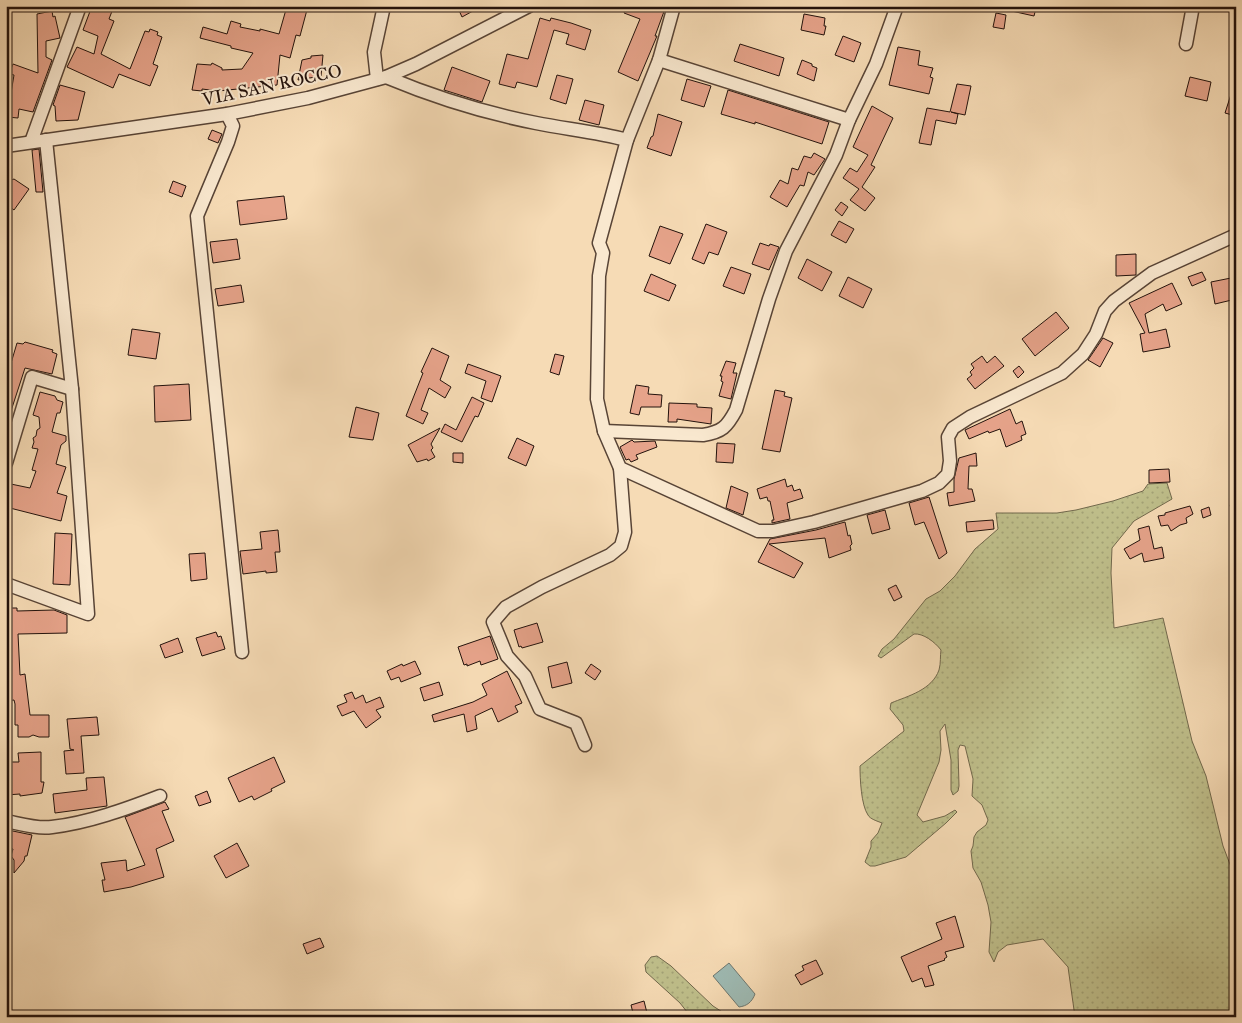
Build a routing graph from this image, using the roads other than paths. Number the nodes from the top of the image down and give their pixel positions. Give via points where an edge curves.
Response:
1 (80, 6) edge
2 (384, 6) edge
3 (529, 6) edge
4 (674, 6) edge
5 (897, 6) edge
6 (1193, 6) edge
7 (1186, 44) dead end
8 (659, 60) junction
9 (382, 78) junction
10 (227, 114) junction
11 (849, 120) junction
12 (46, 140) junction
13 (627, 140) junction
14 (30, 142) junction
15 (6, 146) edge
16 (1236, 235) edge
17 (72, 389) junction
18 (604, 431) junction
19 (6, 463) edge
20 (620, 468) junction
21 (6, 584) edge
22 (242, 652) dead end
23 (585, 745) dead end
24 (160, 796) dead end
25 (6, 821) edge

1 - 14 street
2 - 9 street via 374,52
3 - 9 street, VIA SAN ROCCO
4 - 8 street
5 - 11 street via 876,64
6 - 7 street
8 - 11 street
8 - 13 street
9 - 10 street, VIA SAN ROCCO via 308,98
9 - 13 street via 486,112
10 - 12 street, VIA SAN ROCCO
10 - 22 street via 233,126 197,216
11 - 18 street via 836,155 786,251 736,410 728,424 716,433 703,435
12 - 14 street, VIA SAN ROCCO
12 - 17 street
13 - 18 street via 599,243 603,253 599,276 597,399
14 - 15 street, VIA SAN ROCCO
16 - 20 street via 1152,274 1114,301 1105,311 1083,354 1062,373 953,428 948,437 948,474 939,483 922,491 814,522 758,531
17 - 19 street via 32,377
17 - 21 street via 88,614
18 - 20 street
20 - 23 street via 625,532 621,546 506,607 493,622 508,656 525,676 540,709 576,723
24 - 25 street via 114,813 51,828

